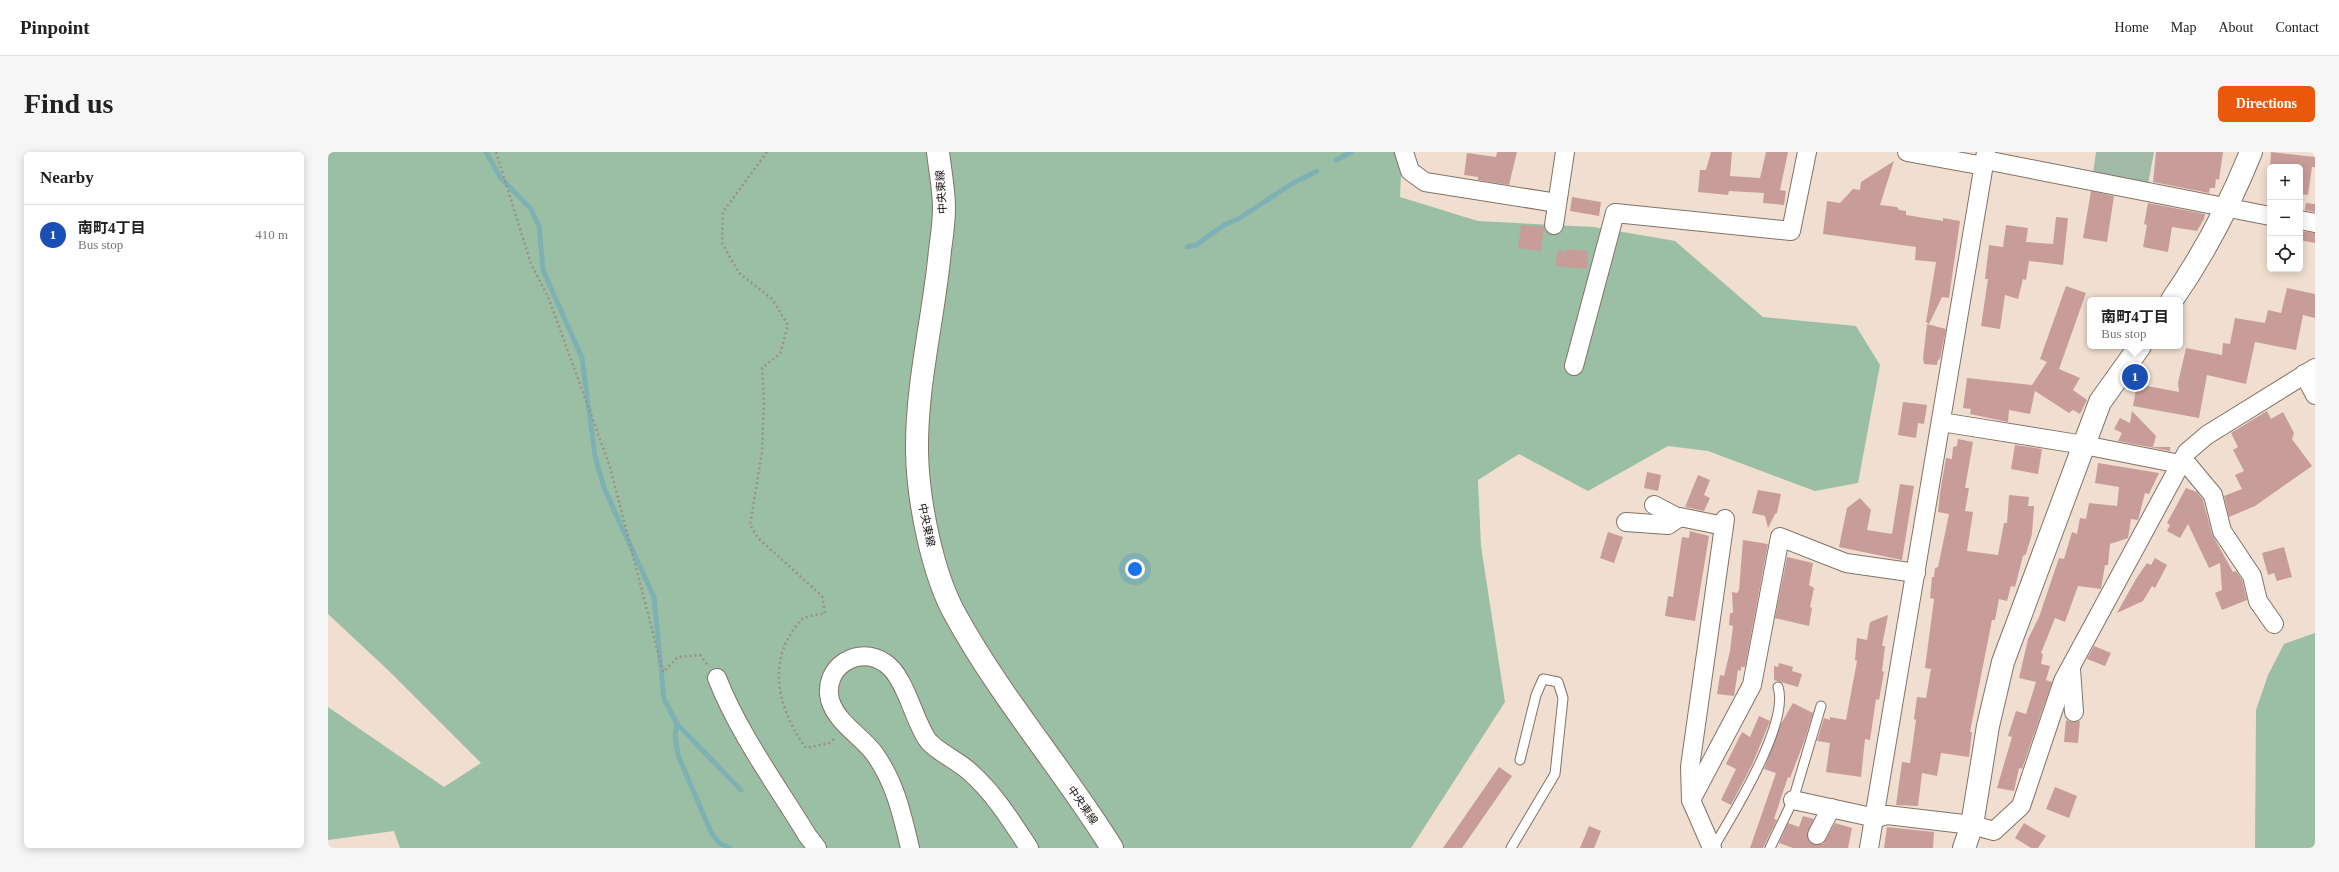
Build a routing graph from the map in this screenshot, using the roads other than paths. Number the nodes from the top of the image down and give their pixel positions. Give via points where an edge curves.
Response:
1 (938, 152) edge
2 (1404, 152) edge
3 (1565, 152) edge
4 (1807, 152) edge
5 (1907, 152) edge
6 (2251, 152) edge
7 (1985, 159) edge
8 (1557, 203) junction
9 (2225, 208) junction
10 (2267, 215) edge
11 (2303, 221) edge
12 (2315, 223) edge
13 (1554, 225) dead end
14 (2174, 297) edge
15 (2138, 349) edge
16 (1574, 366) dead end
17 (2310, 371) edge
18 (2315, 395) edge
19 (1941, 422) junction
20 (2084, 445) junction
21 (2181, 462) junction
22 (1654, 505) dead end
23 (1678, 518) junction
24 (1626, 522) dead end
25 (1916, 573) junction
26 (2274, 624) dead end
27 (2070, 668) junction
28 (717, 678) road end
29 (1778, 687) dead end
30 (1822, 706) dead end
31 (2074, 712) dead end
32 (1520, 760) dead end
33 (1690, 800) junction
34 (1793, 800) junction
35 (1831, 808) junction
36 (1876, 818) junction
37 (1972, 825) junction
38 (1816, 835) dead end
39 (1109, 847) edge
40 (818, 848) edge
41 (910, 848) edge
42 (1029, 848) edge
43 (1511, 848) edge
44 (1712, 848) edge
45 (1770, 848) edge
46 (1869, 848) edge
47 (1964, 848) edge

1 - 39 street, 中央東線 via 944,208 937,283 920,396 917,453 921,495 939,578 955,615 1006,696
2 - 8 street via 1410,171 1425,182
3 - 8 street
4 - 16 street via 1790,231 1615,213
5 - 7 street
6 - 9 street
7 - 9 street
7 - 19 street
8 - 13 street
9 - 10 street
9 - 14 street via 2195,266
11 - 12 street
15 - 20 street via 2100,402
17 - 18 street
17 - 21 street via 2207,435 2187,452
19 - 20 street
19 - 25 street
20 - 21 street
20 - 37 street via 2003,662 1988,726
21 - 26 street via 2213,495 2222,531 2252,576 2258,601
21 - 27 street
22 - 23 street
23 - 24 street via 1668,525
23 - 33 street via 1724,523 1690,767
25 - 33 street via 1846,563 1780,538 1770,632 1752,685
25 - 36 street
27 - 31 street
27 - 37 street via 2063,681 2021,806 1994,831
28 - 40 street via 728,706 748,740 807,835
29 - 44 lane via 1782,697 1778,718 1744,796
30 - 34 lane
32 - 43 lane via 1536,695 1543,679 1558,682 1563,698 1555,774
33 - 44 street
34 - 35 street
34 - 45 lane
35 - 36 street
35 - 38 street
36 - 37 street via 1887,815
36 - 46 street
37 - 47 street
41 - 42 street via 892,782 873,752 849,729 830,700 832,675 844,660 856,656 873,655 887,664 904,688 928,740 971,772 1014,823

